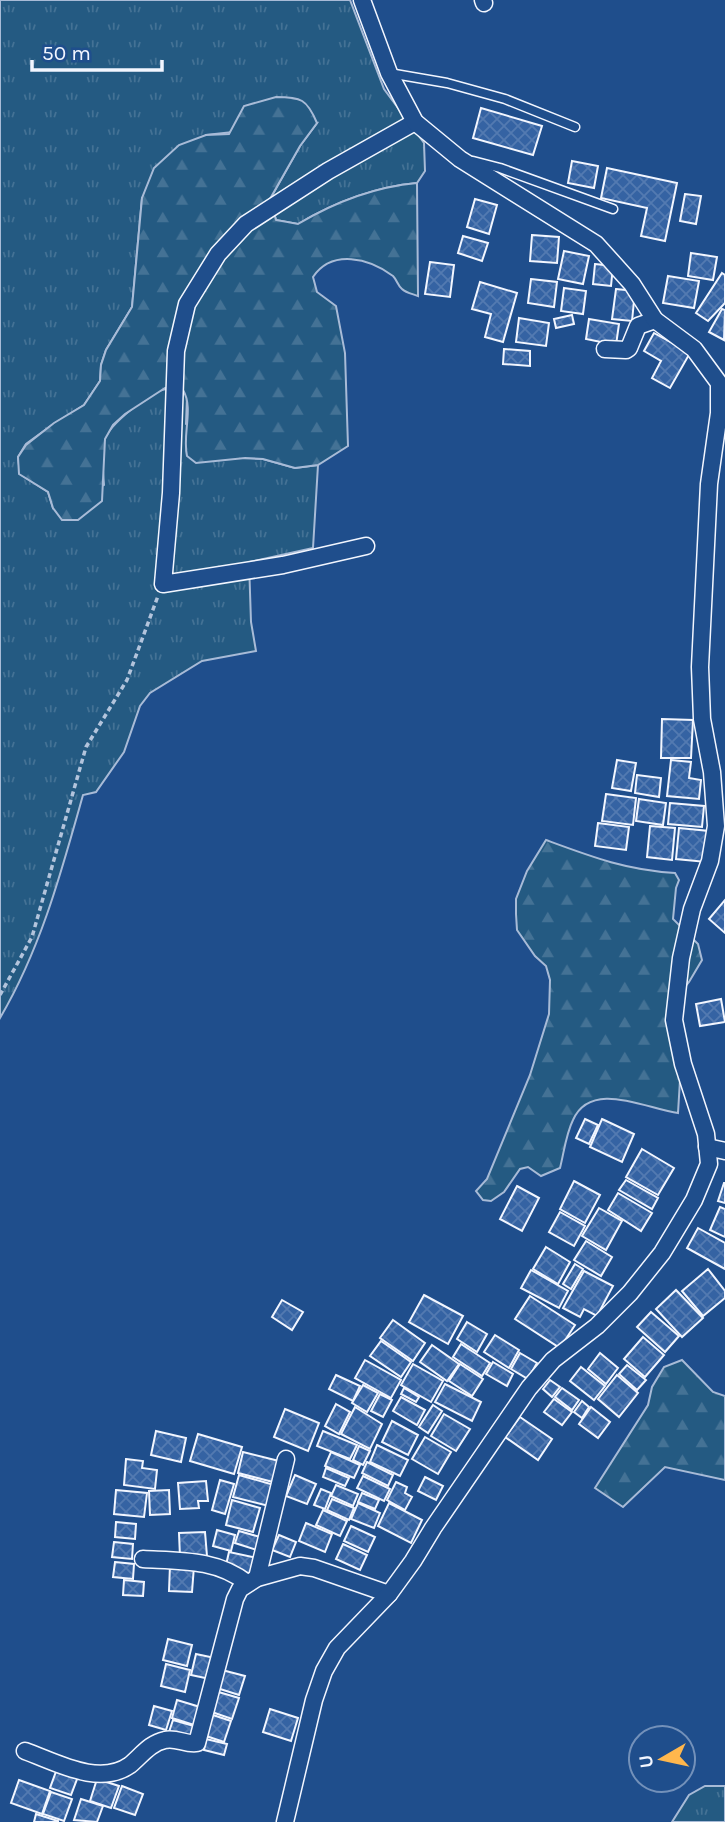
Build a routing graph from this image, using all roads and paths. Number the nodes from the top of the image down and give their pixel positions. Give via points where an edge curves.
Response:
1 (362, 0) edge
2 (389, 73) junction
3 (415, 122) junction
4 (575, 127) dead end
5 (460, 159) junction
6 (613, 209) dead end
7 (655, 320) junction
8 (605, 349) dead end
9 (722, 383) edge
10 (366, 546) dead end
11 (163, 584) junction
12 (0, 995) edge
13 (707, 1147) junction
14 (725, 1151) edge
15 (286, 1458) dead end
16 (143, 1559) dead end
17 (252, 1580) junction
18 (389, 1594) junction
19 (25, 1751) dead end
20 (285, 1822) edge

1 - 2 street
2 - 3 street
2 - 4 lane via 505,99
3 - 5 street
3 - 11 street via 246,224 218,254 187,304 176,351
5 - 6 lane via 500,168
5 - 7 street via 596,244 632,284
7 - 8 street via 638,326 626,350
7 - 9 street via 694,349
9 - 13 street via 709,484 700,667 716,826 710,861 692,909 674,1020
10 - 11 street
11 - 12 path via 127,680 86,747 32,937
13 - 14 street
13 - 18 street via 709,1164 694,1200 662,1253 606,1318 553,1360 529,1388
15 - 17 street
16 - 17 street via 207,1563
17 - 18 street via 300,1566
17 - 19 street via 235,1600 197,1743 163,1740 120,1771 109,1773 80,1770
18 - 20 street via 337,1648 324,1671

